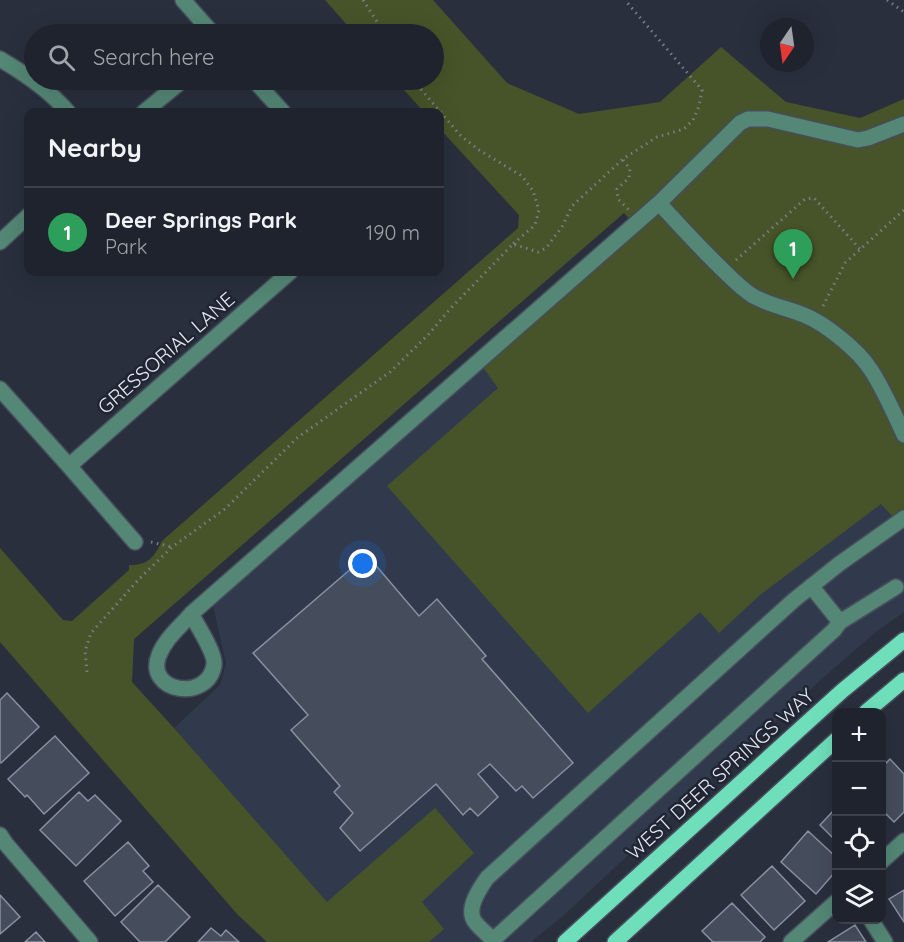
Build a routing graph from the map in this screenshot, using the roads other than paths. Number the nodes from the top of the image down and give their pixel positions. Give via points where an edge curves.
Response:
1 (183, 0) edge
2 (204, 24) edge
3 (0, 60) edge
4 (24, 74) edge
5 (44, 90) edge
6 (171, 90) edge
7 (263, 90) edge
8 (64, 108) edge
9 (149, 108) edge
10 (279, 108) edge
11 (904, 124) edge
12 (658, 203) junction
13 (24, 220) edge
14 (0, 242) edge
15 (285, 276) edge
16 (0, 389) edge
17 (904, 435) edge
18 (69, 466) junction
19 (904, 518) edge
20 (135, 542) road end
21 (811, 586) junction
22 (896, 587) dead end
23 (191, 614) junction
24 (840, 622) junction
25 (904, 640) edge
26 (904, 680) edge
27 (871, 708) edge
28 (832, 745) edge
29 (0, 836) edge
30 (904, 841) edge
31 (886, 857) edge
32 (832, 906) edge
33 (874, 924) edge
34 (494, 941) edge
35 (90, 942) edge
36 (565, 942) edge
37 (615, 942) edge
38 (791, 942) edge
39 (885, 942) edge

1 - 2 street
3 - 4 street
5 - 8 street
6 - 9 street
7 - 10 street
11 - 12 street via 858,140 768,119 748,119
12 - 17 street via 738,285 766,303 804,314 848,345 869,367
12 - 23 street
13 - 14 street
15 - 18 street, GRESSORIAL LANE
16 - 18 street
18 - 20 street
19 - 21 street
21 - 24 street
21 - 34 street via 488,878 472,911 473,920
22 - 24 street
23 - 23 street via 158,657 156,669 172,687 190,689 202,684 215,663
24 - 34 street
25 - 36 main road, WEST DEER SPRINGS WAY
26 - 27 main road
28 - 37 main road
29 - 35 street
30 - 31 street
32 - 38 street
33 - 39 street

